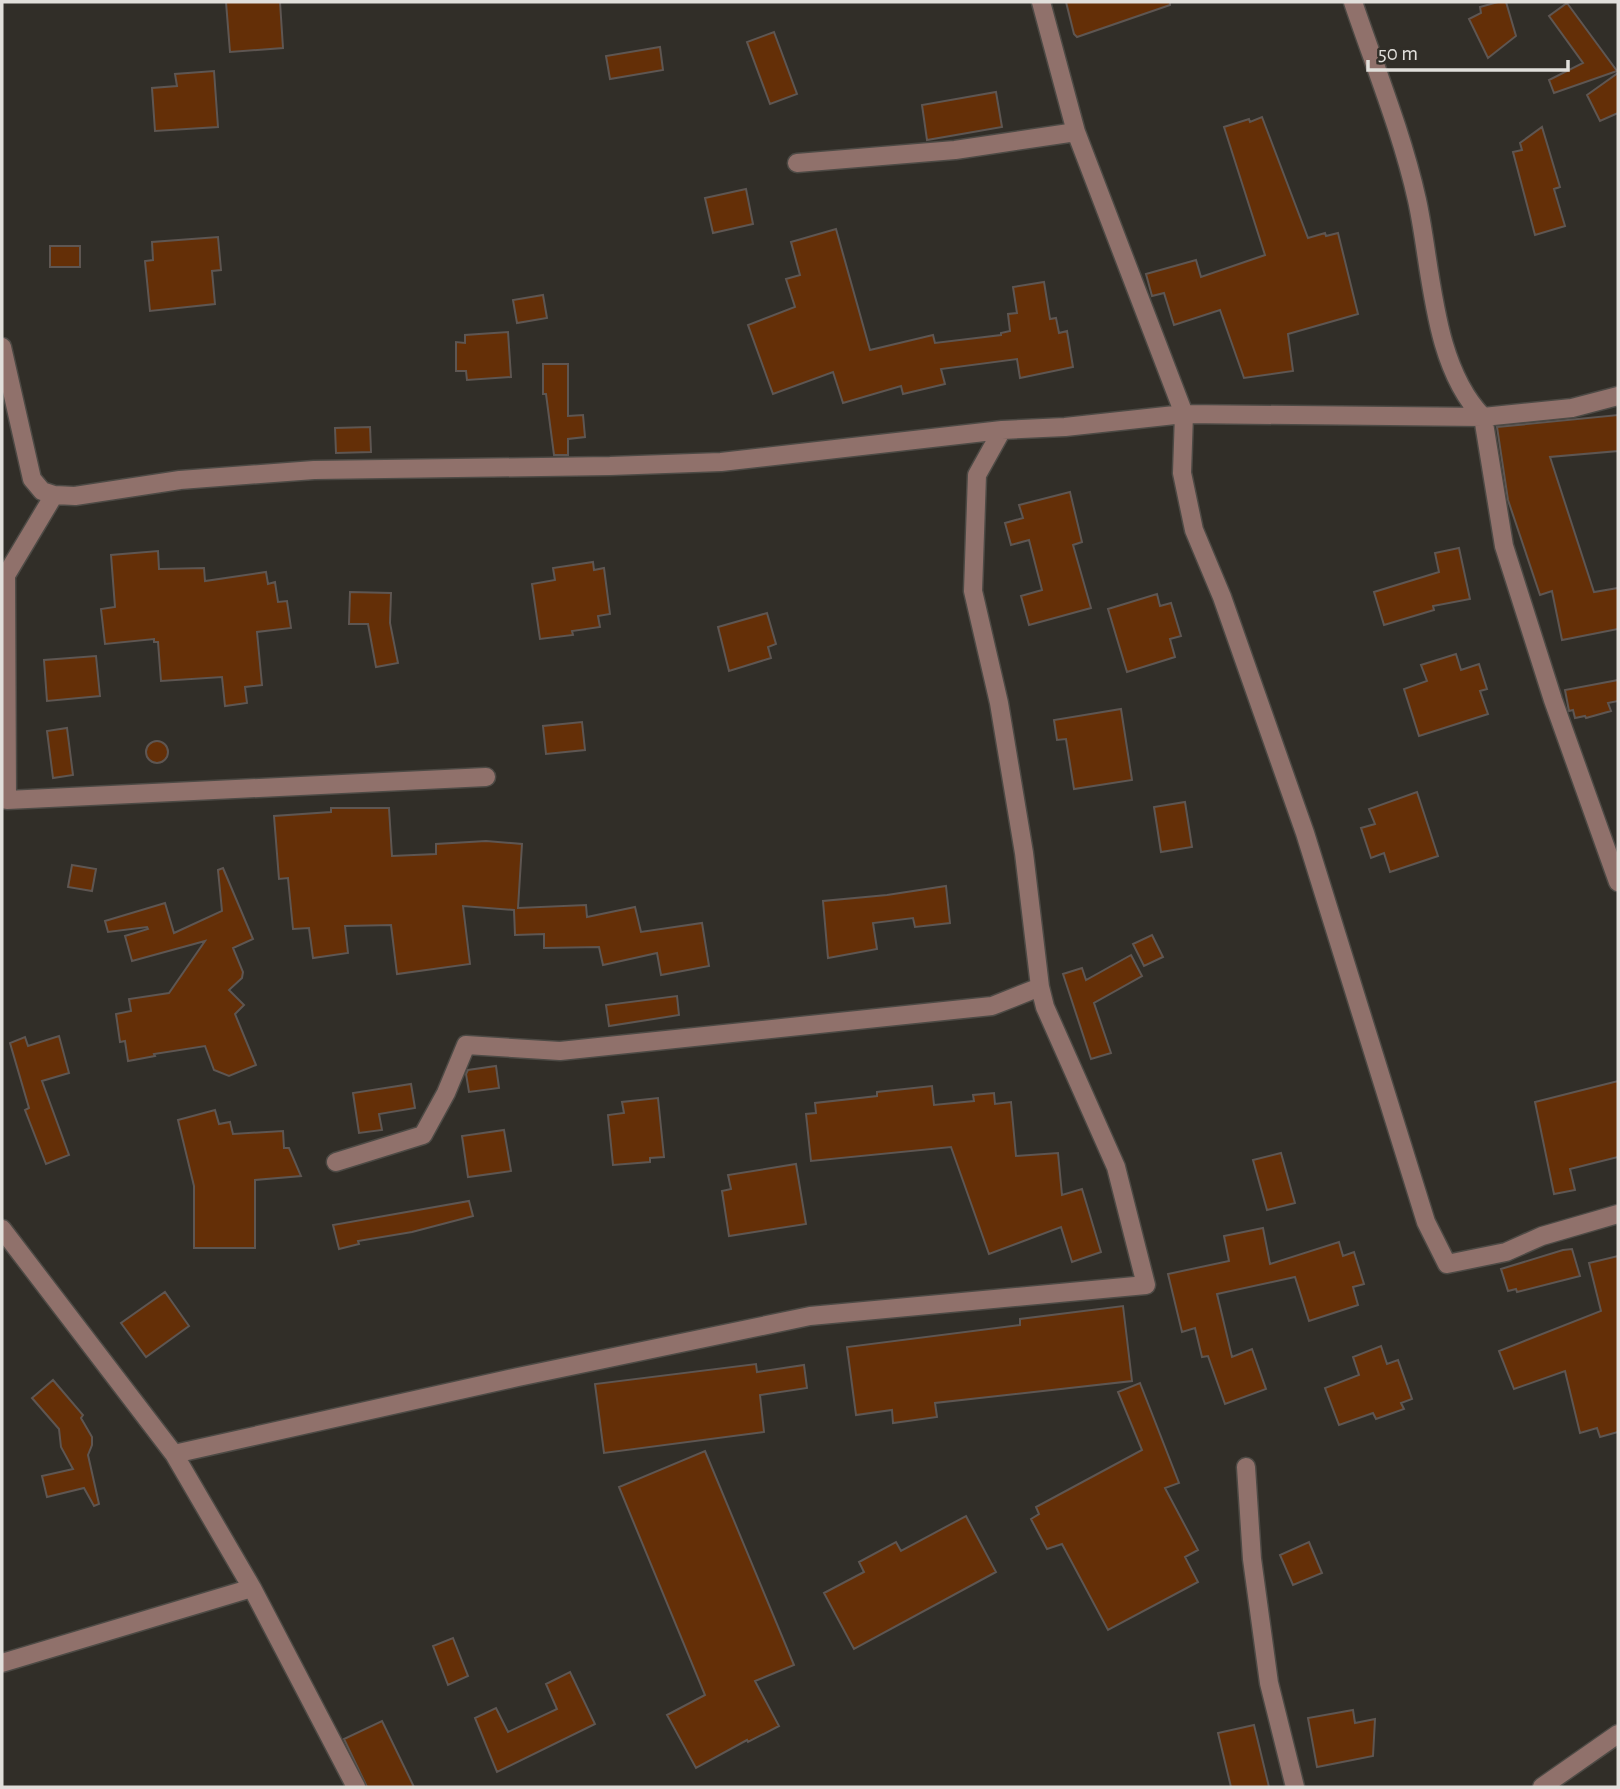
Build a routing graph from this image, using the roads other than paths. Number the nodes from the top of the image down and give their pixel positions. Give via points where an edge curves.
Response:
1 (1041, 2) edge
2 (1353, 2) edge
3 (1076, 132) junction
4 (797, 163) dead end
5 (2, 347) edge
6 (1618, 396) edge
7 (1184, 414) junction
8 (1483, 417) junction
9 (1002, 430) junction
10 (54, 495) junction
11 (4, 578) edge
12 (486, 776) dead end
13 (1618, 882) edge
14 (1040, 987) junction
15 (336, 1162) dead end
16 (1618, 1214) edge
17 (2, 1229) edge
18 (174, 1454) junction
19 (1246, 1467) dead end
20 (252, 1588) junction
21 (2, 1663) edge
22 (1618, 1734) edge
23 (356, 1787) edge
24 (1294, 1787) edge
25 (1542, 1787) edge

1 - 3 street
2 - 8 street via 1417,199 1430,288 1448,354 1470,404
3 - 4 street via 955,150
3 - 7 street
5 - 10 street via 32,479 42,491
6 - 8 street via 1572,408
7 - 8 street
7 - 9 street
7 - 16 street via 1182,473 1194,530 1267,722 1426,1222 1447,1264 1506,1252 1542,1236
8 - 13 street via 1504,547
9 - 10 street via 721,462 314,470
9 - 14 street via 977,475 973,591 999,703
10 - 11 street
11 - 12 street via 7,800
14 - 15 street via 992,1006 560,1051 466,1045 423,1135
14 - 18 street via 1116,1167 1146,1285 810,1316
17 - 18 street
18 - 20 street
19 - 24 street via 1265,1658
20 - 21 street
20 - 23 street
22 - 25 street

